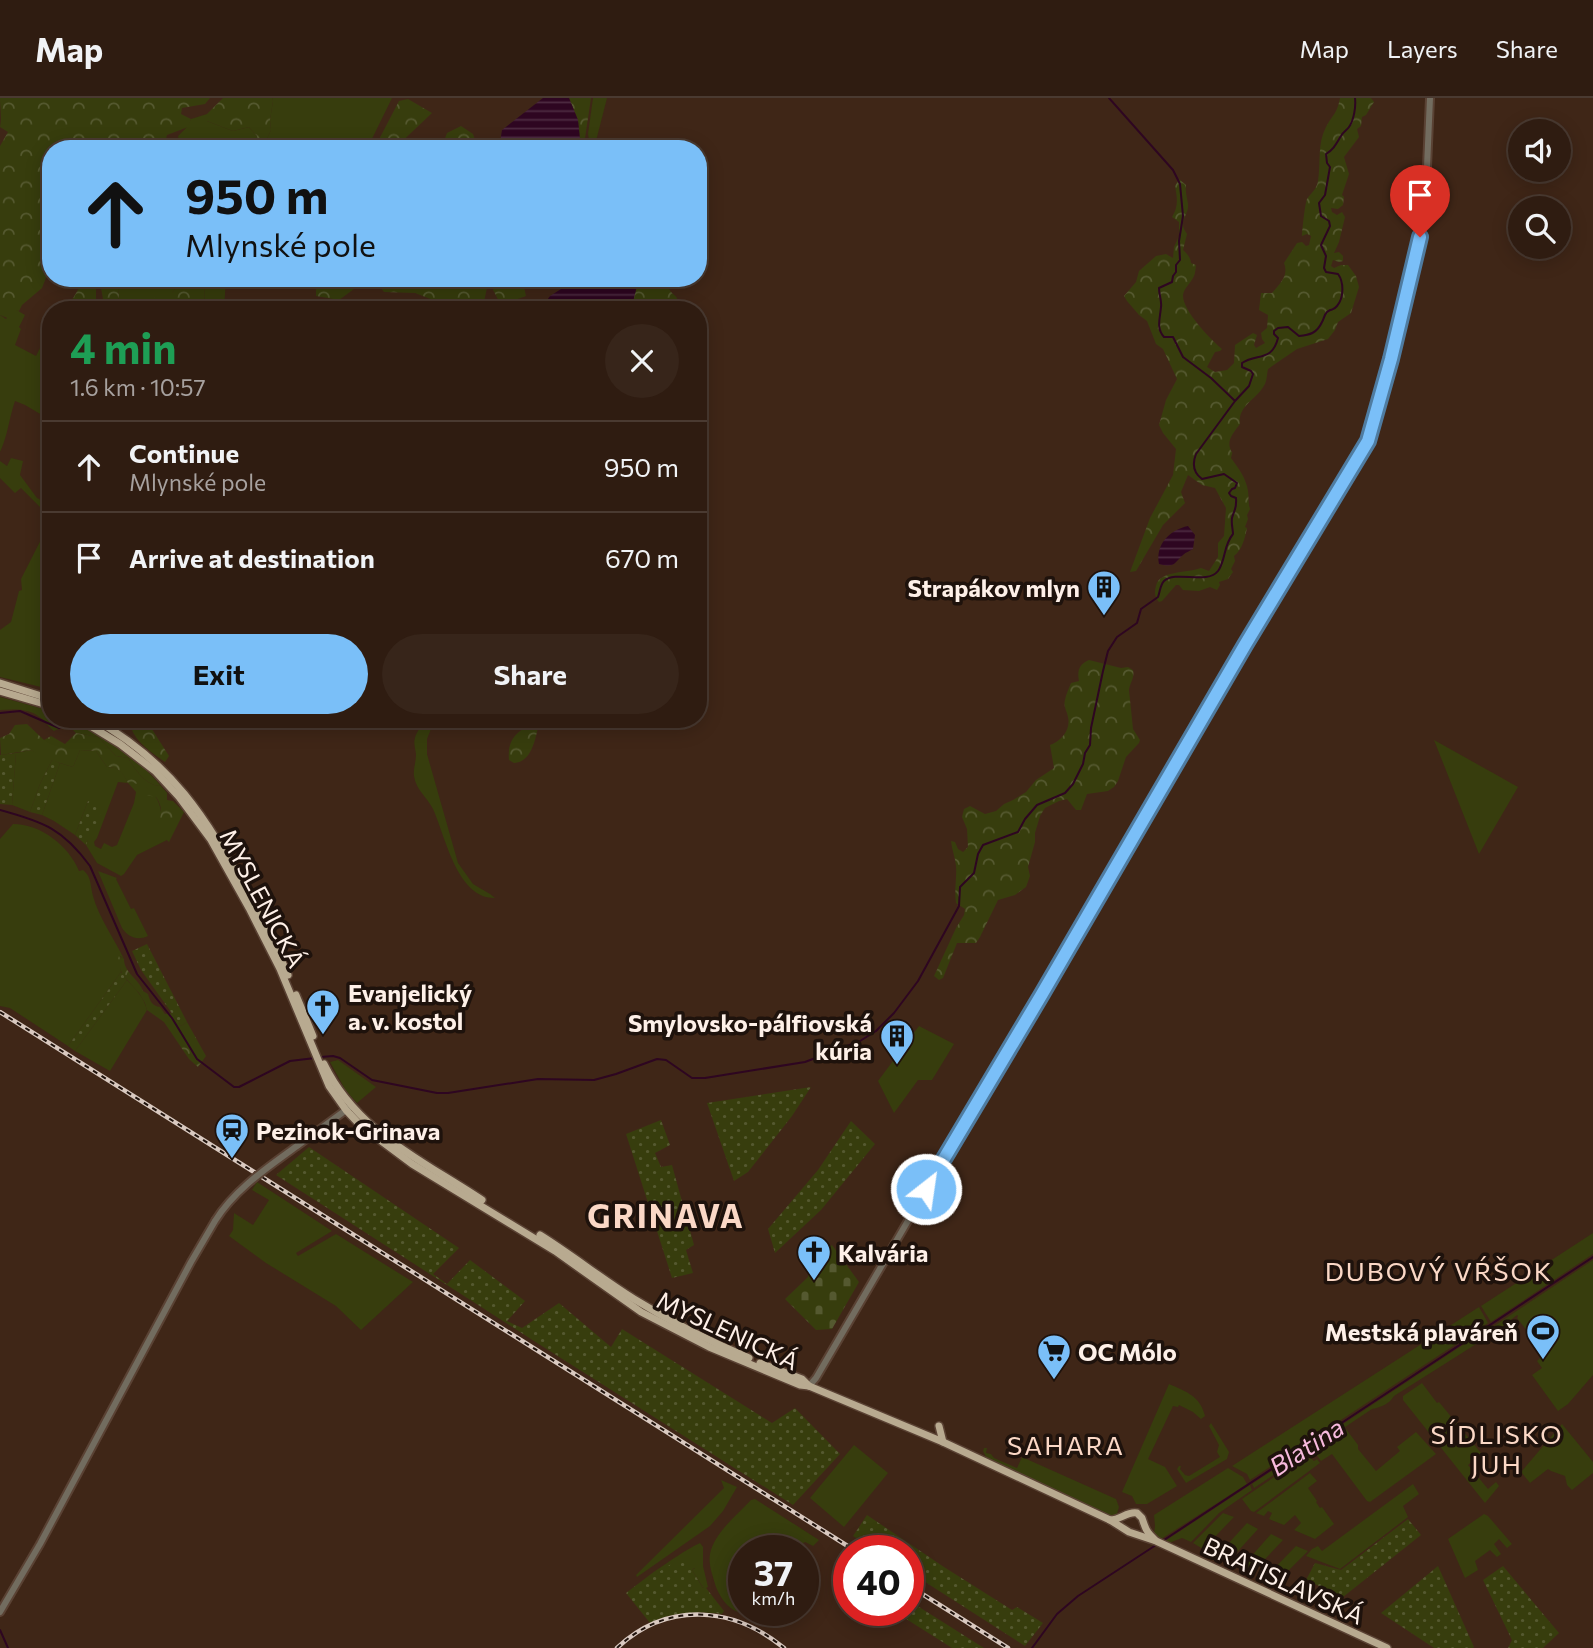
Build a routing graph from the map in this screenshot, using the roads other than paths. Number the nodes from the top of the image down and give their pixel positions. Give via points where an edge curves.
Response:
1 (1430, 98) edge
2 (0, 683) edge
3 (0, 691) edge
4 (42, 696) edge
5 (42, 703) edge
6 (94, 728) edge
7 (108, 728) edge
8 (201, 820) junction
9 (249, 908) junction
10 (257, 912) junction
11 (319, 1057) junction
12 (349, 1108) junction
13 (809, 1386) junction
14 (923, 1433) junction
15 (943, 1442) junction
16 (1125, 1516) junction
17 (1110, 1520) junction
18 (1143, 1525) junction
19 (1129, 1531) junction
20 (1156, 1541) junction
21 (0, 1612) edge
22 (1387, 1648) edge

1 - 13 street via 1425,213 1368,441
2 - 4 main road
3 - 5 main road
6 - 8 main road via 147,765
7 - 8 main road via 171,778
8 - 9 main road, MYSLENICKÁ
8 - 10 main road, MYSLENICKÁ via 226,854
9 - 10 main road
9 - 11 main road, MYSLENICKÁ
10 - 11 main road, MYSLENICKÁ via 283,963
11 - 12 main road, MYSLENICKÁ
12 - 13 main road, MYSLENICKÁ via 370,1134 412,1164 529,1234 641,1311 709,1348
12 - 21 street, bridge via 264,1170 225,1207
13 - 14 main road, MYSLENICKÁ
14 - 15 main road, MYSLENICKÁ
14 - 15 main road via 937,1428
15 - 17 main road, MYSLENICKÁ
16 - 17 main road
16 - 18 main road via 1137,1513
16 - 19 main road
17 - 19 main road, MYSLENICKÁ
18 - 19 main road via 1138,1531
18 - 20 main road
19 - 20 main road, BRATISLAVSKÁ
20 - 22 main road, BRATISLAVSKÁ

